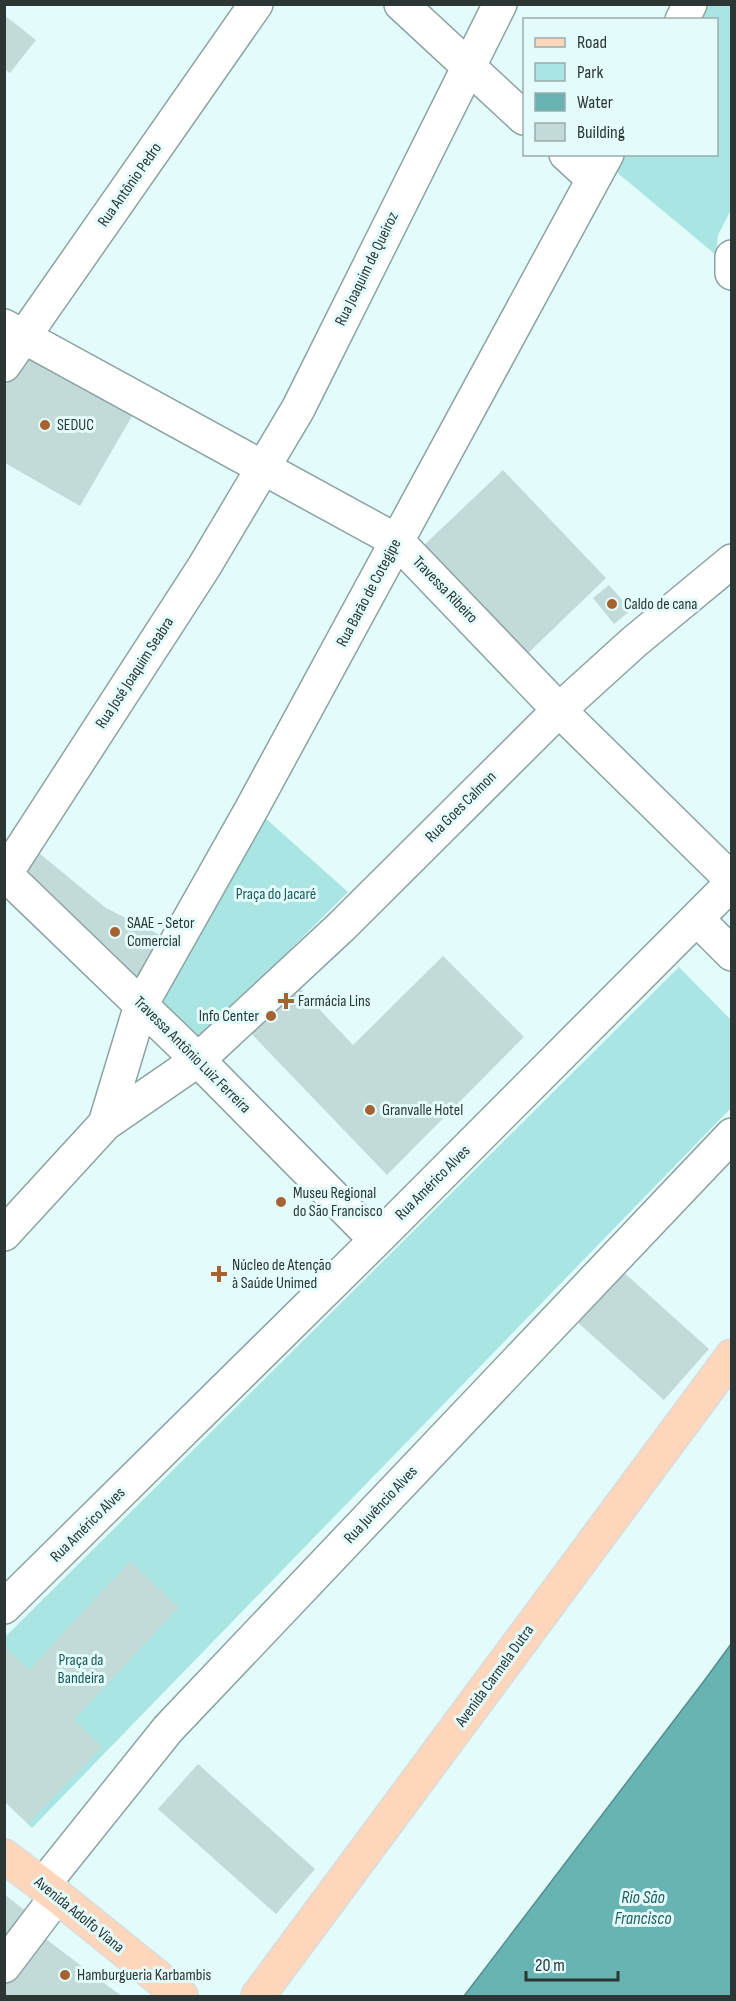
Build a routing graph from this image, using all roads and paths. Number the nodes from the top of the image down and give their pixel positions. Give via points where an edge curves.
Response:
1 (256, 4) edge
2 (401, 4) edge
3 (500, 4) edge
4 (690, 4) edge
5 (683, 18) edge
6 (467, 67) junction
7 (523, 116) edge
8 (571, 156) edge
9 (600, 167) edge
10 (732, 257) edge
11 (732, 273) edge
12 (14, 331) edge
13 (4, 365) edge
14 (262, 468) junction
15 (397, 541) junction
16 (732, 561) edge
17 (559, 710) junction
18 (5, 875) edge
19 (732, 882) edge
20 (697, 919) junction
21 (732, 954) edge
22 (141, 1005) junction
23 (198, 1060) junction
24 (105, 1124) junction
25 (732, 1135) edge
26 (4, 1234) edge
27 (376, 1240) junction
28 (732, 1356) edge
29 (4, 1607) edge
30 (4, 1856) edge
31 (50, 1890) junction
32 (4, 1966) edge
33 (181, 1996) edge
34 (258, 1996) edge

1 - 12 street, Rua Antônio Pedro
2 - 6 street
3 - 6 street, Rua Joaquim de Queiroz
4 - 5 street
6 - 7 street
6 - 14 street, Rua Joaquim de Queiroz via 298,409
8 - 9 street
9 - 15 street, Rua Barão de Cotegipe
10 - 11 street
12 - 13 street, Rua Antônio Pedro
12 - 14 street, Travessa Ribeiro
14 - 15 street, Travessa Ribeiro
14 - 18 street, Rua José Joaquim Seabra via 204,567
15 - 17 street, Travessa Ribeiro
15 - 22 street, Rua Barão de Cotegipe
16 - 17 street, Rua Goes Calmon
17 - 19 street, Travessa Ribeiro
17 - 23 street, Rua Goes Calmon via 342,926
18 - 22 street, Travessa Antônio Luiz Ferreira
19 - 20 street, Rua Américo Alves
20 - 21 street
20 - 27 street, Rua Américo Alves
22 - 23 street, Travessa Antônio Luiz Ferreira
22 - 24 street, Rua Barão de Cotegipe
23 - 24 street, Rua Goes Calmon
23 - 27 street, Travessa Antônio Luiz Ferreira
24 - 26 street
25 - 31 street, Rua Juvêncio Alves via 168,1729
27 - 29 street, Rua Américo Alves
28 - 34 main road, Avenida Carmela Dutra
30 - 31 main road, Avenida Adolfo Viana
31 - 32 street, Rua Juvêncio Alves
31 - 33 main road, Avenida Adolfo Viana

